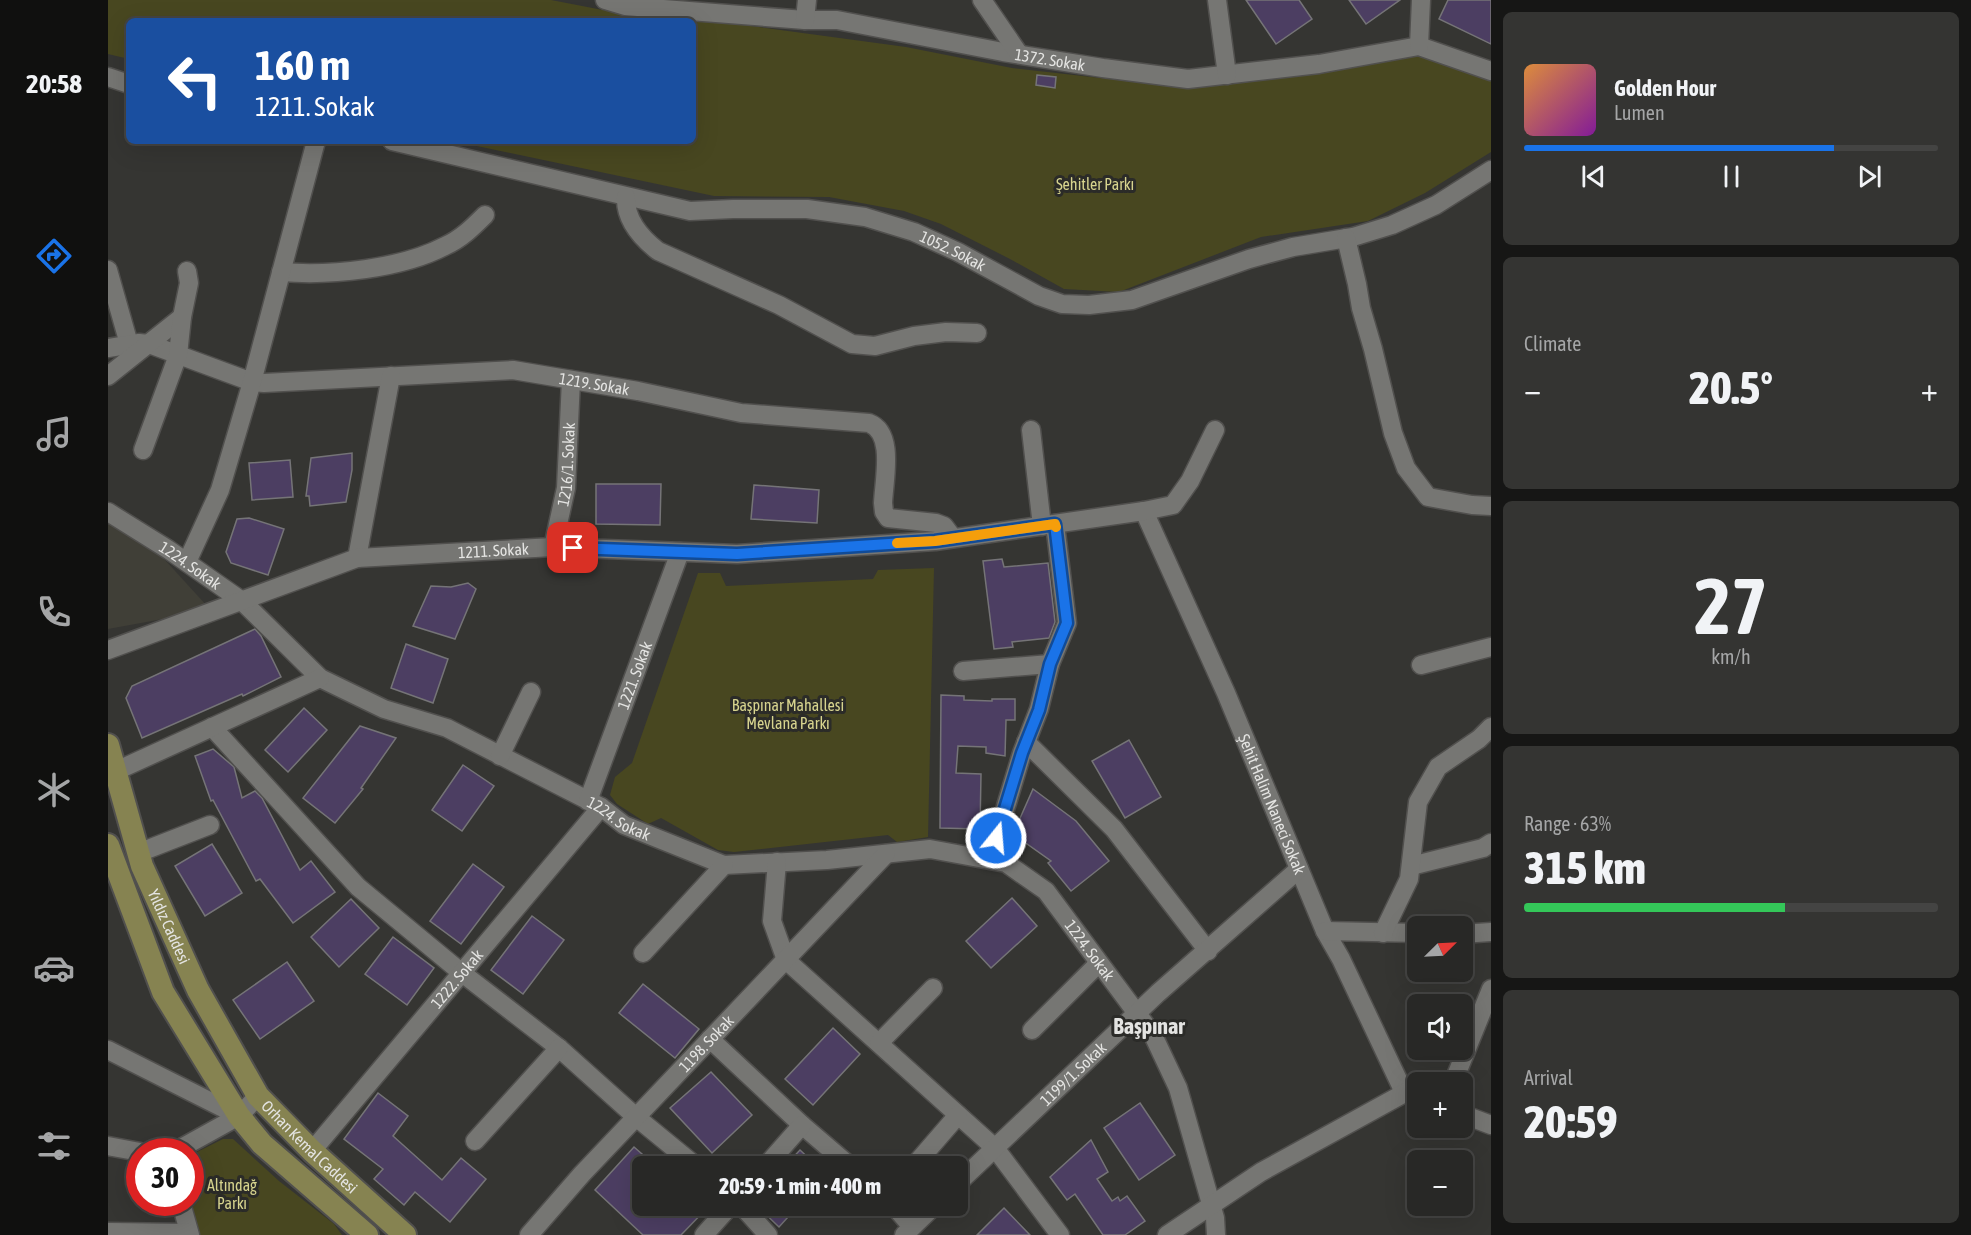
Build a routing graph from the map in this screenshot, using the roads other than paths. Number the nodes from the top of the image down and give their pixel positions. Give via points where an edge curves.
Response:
1 (605, 0) edge
2 (807, 0) edge
3 (982, 0) edge
4 (1217, 0) edge
5 (1421, 0) edge
6 (806, 20) junction
7 (1419, 46) junction
8 (1019, 54) junction
9 (1491, 71) edge
10 (1227, 75) junction
11 (108, 77) edge
12 (126, 83) edge
13 (315, 144) edge
14 (405, 144) edge
15 (1491, 170) edge
16 (626, 197) junction
17 (485, 215) dead end
18 (1346, 238) junction
19 (108, 270) edge
20 (187, 271) dead end
21 (281, 272) junction
22 (182, 317) junction
23 (977, 333) dead end
24 (129, 344) junction
25 (149, 344) junction
26 (108, 348) edge
27 (178, 355) junction
28 (108, 376) edge
29 (391, 376) junction
30 (571, 380) junction
31 (252, 382) junction
32 (1031, 430) dead end
33 (1215, 430) dead end
34 (143, 450) dead end
35 (1491, 506) edge
36 (1144, 511) junction
37 (108, 512) edge
38 (1049, 525) junction
39 (953, 538) junction
40 (553, 547) junction
41 (680, 552) junction
42 (357, 558) junction
43 (187, 562) junction
44 (242, 601) junction
45 (1491, 647) edge
46 (108, 650) edge
47 (1050, 664) junction
48 (1420, 665) dead end
49 (963, 671) dead end
50 (320, 678) junction
51 (531, 692) dead end
52 (212, 727) junction
53 (1491, 727) edge
54 (1026, 742) junction
55 (108, 745) edge
56 (500, 756) junction
57 (116, 771) junction
58 (594, 804) junction
59 (210, 825) dead end
60 (1491, 843) edge
61 (138, 853) junction
62 (109, 854) edge
63 (886, 854) junction
64 (990, 859) junction
65 (777, 862) junction
66 (724, 865) junction
67 (1411, 866) junction
68 (1299, 869) junction
69 (1325, 931) junction
70 (1491, 932) edge
71 (1383, 933) junction
72 (1407, 933) edge
73 (1473, 933) edge
74 (1208, 951) junction
75 (643, 953) dead end
76 (786, 960) junction
77 (1099, 963) junction
78 (462, 973) junction
79 (933, 988) dead end
80 (1491, 989) edge
81 (1137, 1015) junction
82 (1032, 1030) dead end
83 (710, 1039) junction
84 (879, 1043) junction
85 (559, 1048) junction
86 (108, 1050) edge
87 (1457, 1072) edge
88 (1407, 1089) edge
89 (258, 1096) junction
90 (1407, 1096) edge
91 (958, 1114) junction
92 (239, 1116) junction
93 (636, 1117) junction
94 (1473, 1118) edge
95 (802, 1125) junction
96 (1491, 1125) edge
97 (199, 1138) edge
98 (475, 1141) dead end
99 (108, 1146) edge
100 (995, 1148) junction
101 (126, 1149) edge
102 (312, 1151) junction
103 (684, 1156) edge
104 (775, 1156) edge
105 (838, 1156) edge
106 (922, 1156) edge
107 (968, 1174) edge
108 (1210, 1207) junction
109 (184, 1216) edge
110 (721, 1216) edge
111 (751, 1216) edge
112 (900, 1216) edge
113 (924, 1216) edge
114 (908, 1231) edge
115 (108, 1232) edge
116 (189, 1234) edge
117 (367, 1235) edge
118 (405, 1235) edge
119 (529, 1235) edge
120 (704, 1235) edge
121 (768, 1235) edge
122 (1060, 1235) edge
123 (1167, 1235) edge
124 (1216, 1235) edge

1 - 6 street, 1372. Sokak via 625,6
2 - 6 street
3 - 8 street
4 - 10 street
5 - 7 street
6 - 8 street, 1372. Sokak via 837,20
7 - 9 street, 1372. Sokak
7 - 10 street, 1372. Sokak
8 - 10 street, 1372. Sokak via 1188,79
11 - 12 street
13 - 21 street
14 - 16 street, 1052. Sokak
15 - 18 street, 1052. Sokak via 1436,205 1392,225
16 - 18 street, 1052. Sokak via 690,211 807,209 865,217 914,232 1062,304 1132,300 1249,259
16 - 23 street via 631,222 657,251 779,305 852,344 874,346 914,336
17 - 21 street via 453,242 418,257 354,271
18 - 35 street via 1393,433 1406,468 1428,496
19 - 24 street
20 - 22 street via 189,283
21 - 31 street
22 - 25 street
22 - 27 street
24 - 25 street
24 - 26 street
25 - 27 street, 1219. Sokak
25 - 28 street
27 - 31 street, 1219. Sokak
27 - 34 street
29 - 30 street, 1219. Sokak via 513,370
29 - 31 street, 1219. Sokak
29 - 42 street
30 - 39 street, 1219. Sokak via 741,413 875,425 886,443 883,503 888,518 936,523 944,526
30 - 40 street, 1216/1. Sokak via 566,488
31 - 43 street via 220,490
32 - 38 street
33 - 36 street, 1211. Sokak via 1190,481 1173,505
36 - 38 street, 1211. Sokak
36 - 68 street, Şehit Halim Naneci Sokak
37 - 43 street, 1224. Sokak
38 - 39 street, 1211. Sokak
38 - 47 street via 1067,623
39 - 41 street, 1211. Sokak via 737,554
40 - 41 street, 1211. Sokak
40 - 42 street, 1211. Sokak
41 - 58 street, 1221. Sokak
42 - 44 street, 1211. Sokak
43 - 44 street, 1224. Sokak
44 - 46 street, 1211. Sokak
44 - 50 street, 1224. Sokak
45 - 48 street
47 - 49 street
47 - 54 street via 1039,710
50 - 52 street
50 - 56 street, 1224. Sokak via 384,709 447,728
51 - 56 street
52 - 57 street
52 - 78 street via 357,887
53 - 67 street via 1438,767 1423,792 1418,802
54 - 64 street
54 - 74 street via 1114,828
55 - 57 main road, Yıldız Caddesi
56 - 58 street, 1224. Sokak
57 - 61 main road, Yıldız Caddesi
58 - 66 street, 1224. Sokak via 624,825
58 - 78 street, 1222. Sokak
59 - 61 street
60 - 67 street
61 - 89 main road, Yıldız Caddesi via 198,990
62 - 92 main road, Yıldız Caddesi via 163,992
63 - 64 street, 1224. Sokak via 930,849
63 - 65 street, 1224. Sokak
63 - 76 street, 1198. Sokak
64 - 77 street, 1224. Sokak via 1006,863 1046,891
65 - 66 street, 1224. Sokak
65 - 76 street via 772,921
66 - 75 street
67 - 71 street via 1409,879
68 - 69 street, Şehit Halim Naneci Sokak
68 - 74 street, 1199/1. Sokak
69 - 71 street
69 - 88 street, Şehit Halim Naneci Sokak via 1401,1086
70 - 73 street
71 - 72 street
74 - 81 street, 1199/1. Sokak
76 - 83 street, 1198. Sokak
76 - 84 street
77 - 81 street, 1224. Sokak
77 - 82 street
78 - 85 street
78 - 102 street, 1222. Sokak
79 - 84 street
80 - 87 street
81 - 100 street, 1199/1. Sokak
81 - 108 street, 1224. Sokak via 1153,1035 1178,1088
83 - 93 street, 1198. Sokak
83 - 95 street
84 - 91 street
85 - 93 street
85 - 98 street
86 - 92 street
89 - 92 street, Orhan Kemal Caddesi
89 - 102 main road, Orhan Kemal Caddesi
90 - 108 street via 1261,1172
91 - 100 street
91 - 106 street
92 - 97 street
92 - 117 main road, Orhan Kemal Caddesi via 262,1144
93 - 103 street
93 - 119 street, 1198. Sokak
94 - 96 street
95 - 104 street
95 - 105 street
99 - 101 street
100 - 107 street, 1199/1. Sokak
100 - 122 street
102 - 118 main road, Orhan Kemal Caddesi
108 - 123 street
108 - 124 street, 1224. Sokak
109 - 116 street
110 - 120 street
111 - 121 street
112 - 114 street
113 - 114 street
115 - 116 street

